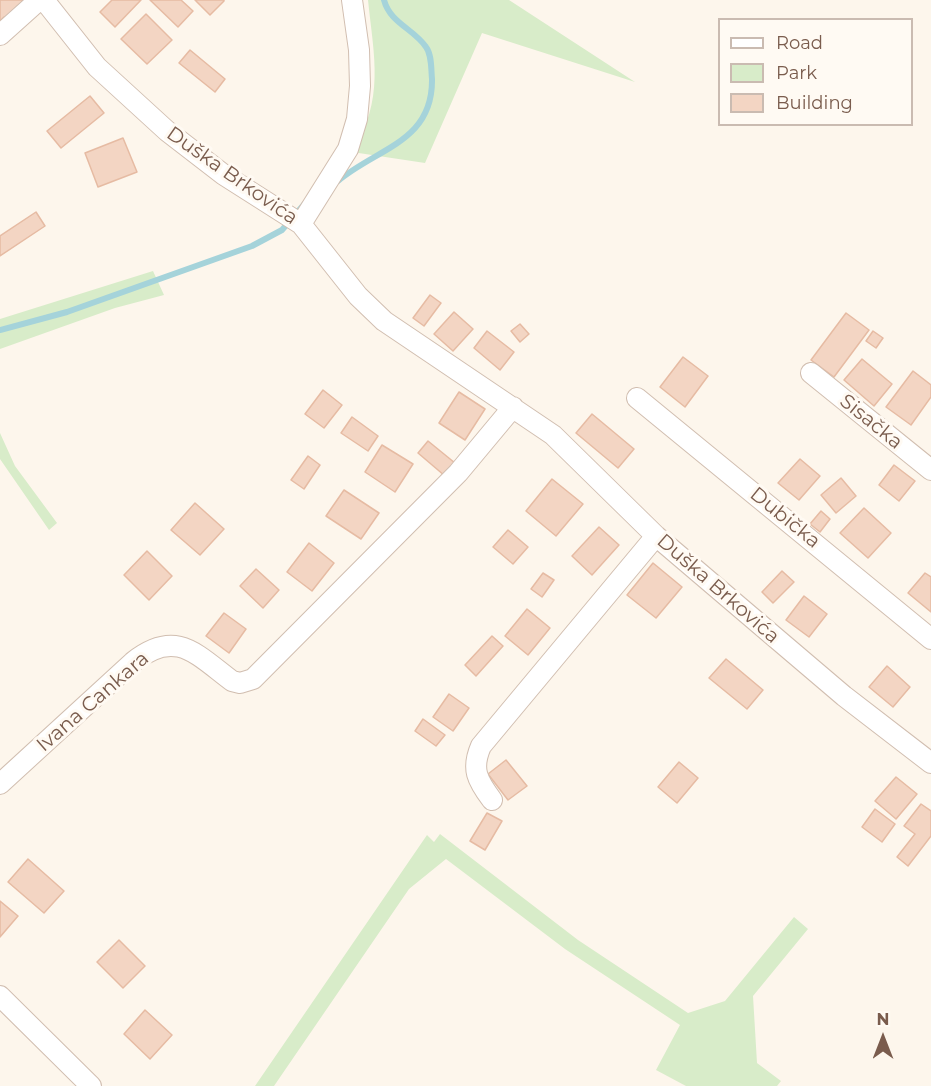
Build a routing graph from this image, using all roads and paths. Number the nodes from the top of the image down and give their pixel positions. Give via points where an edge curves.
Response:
1 (39, 0) edge
2 (44, 0) edge
3 (352, 0) edge
4 (0, 36) edge
5 (301, 224) junction
6 (811, 374) dead end
7 (637, 398) dead end
8 (513, 406) junction
9 (931, 470) edge
10 (656, 537) junction
11 (931, 639) edge
12 (931, 763) edge
13 (0, 784) edge
14 (492, 800) dead end
15 (0, 996) edge
16 (91, 1086) edge

1 - 4 street
2 - 5 street, Duška Brkovića via 97,67 167,131 224,175
3 - 5 street via 359,50 357,119 348,149
5 - 8 street, Duška Brkovića via 358,296 384,321
6 - 9 street, Sisačka
7 - 11 street, Dubička
8 - 10 street, Duška Brkovića via 552,435
8 - 13 street, Ivana Cankara via 458,473 256,676 240,683 232,681 189,649 155,648 133,662
10 - 12 street, Duška Brkovića via 844,696
10 - 14 street via 482,746 475,762 476,775
15 - 16 street

